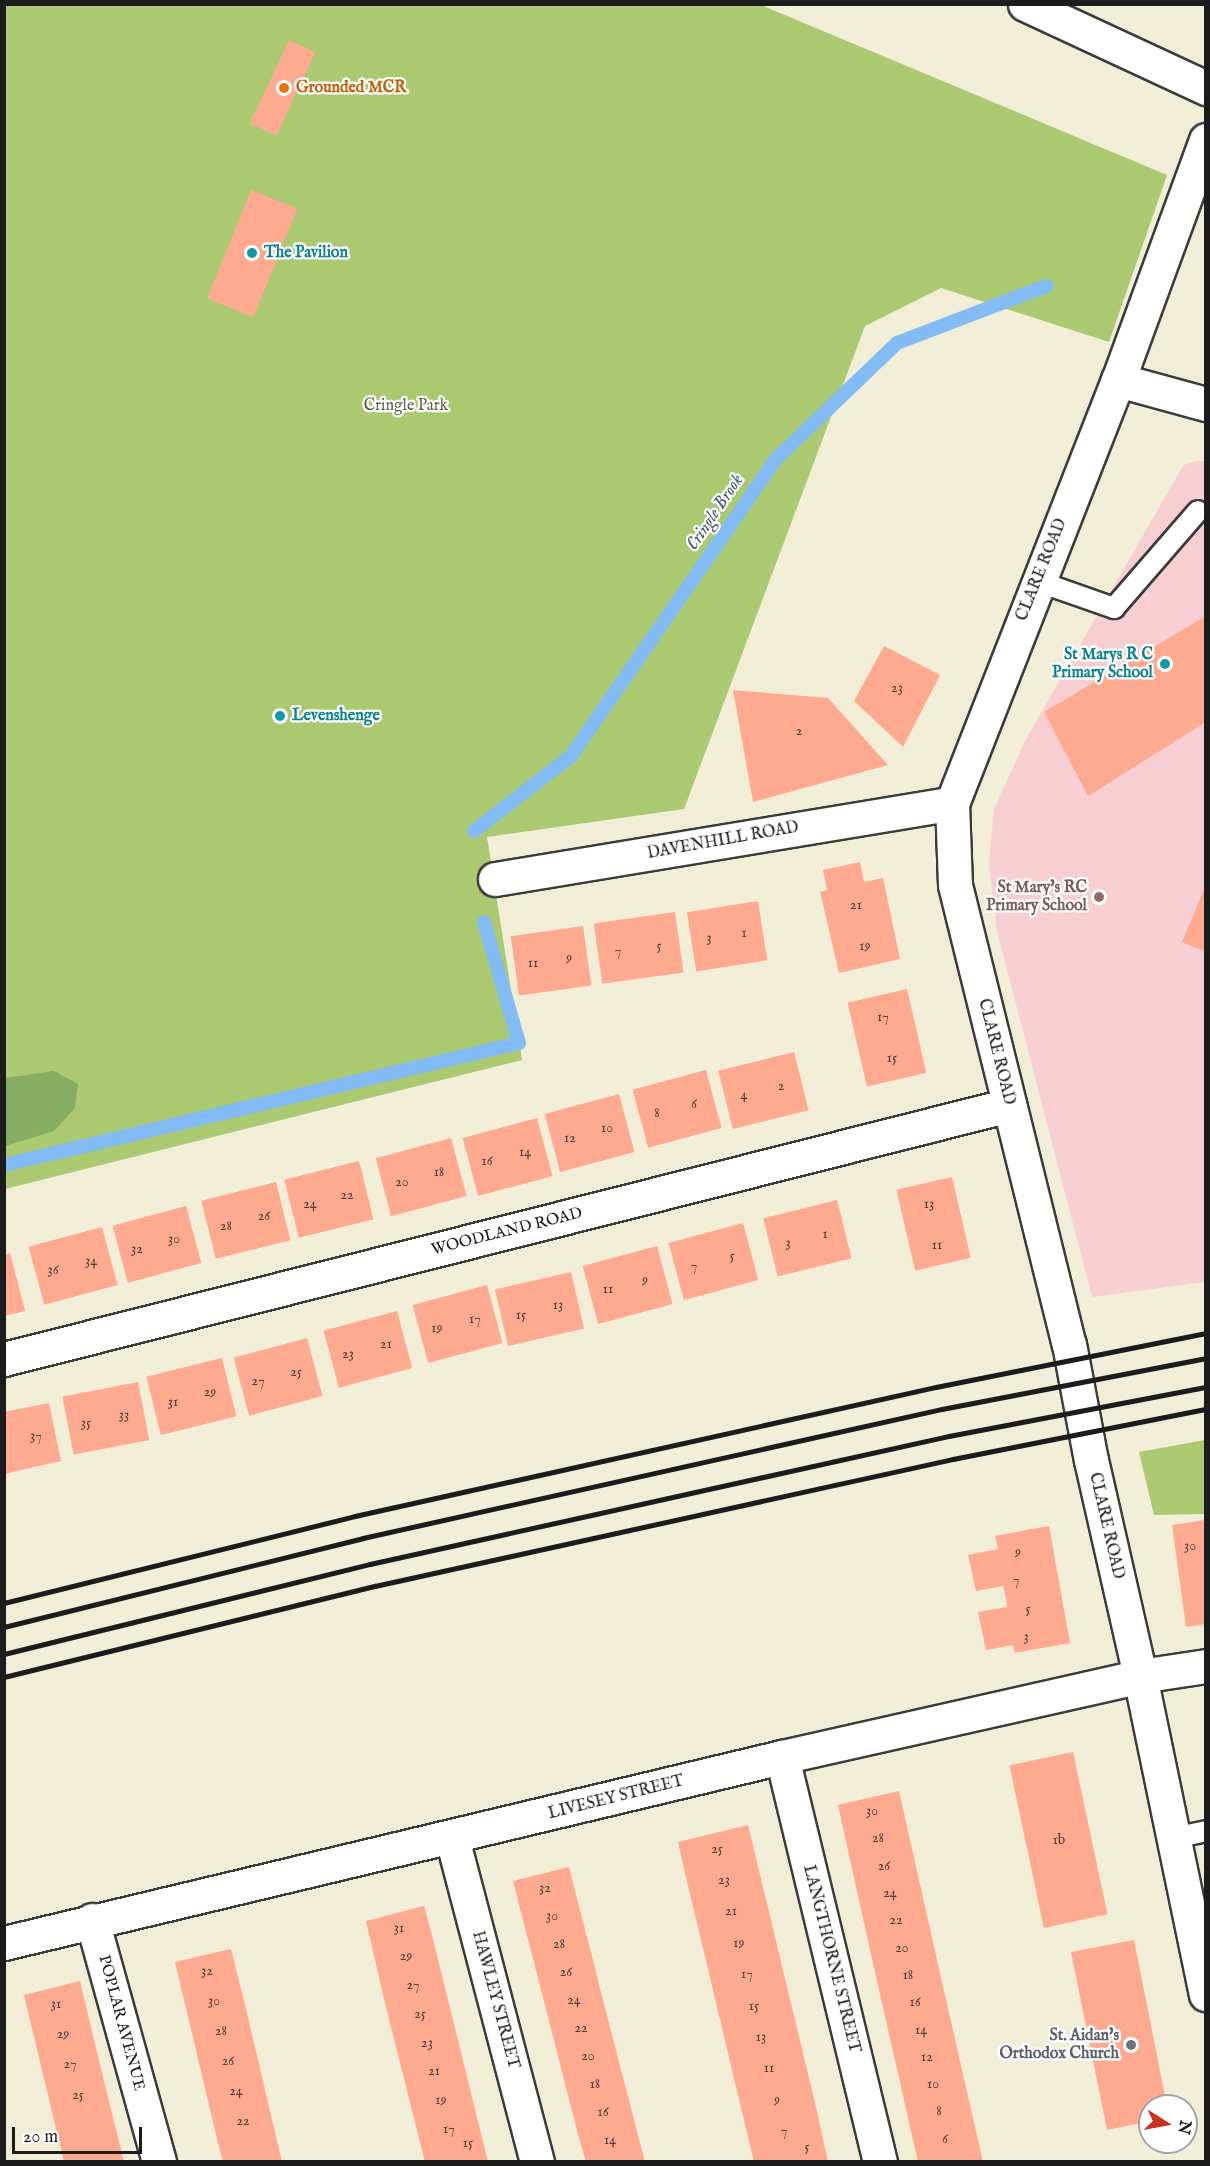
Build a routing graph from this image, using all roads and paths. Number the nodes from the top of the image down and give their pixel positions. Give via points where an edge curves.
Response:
1 (1025, 4) edge
2 (1206, 88) edge
3 (1206, 140) edge
4 (1118, 380) junction
5 (1206, 404) edge
6 (1198, 511) dead end
7 (1037, 581) junction
8 (952, 802) junction
9 (495, 879) dead end
10 (1009, 1106) junction
11 (4, 1359) edge
12 (1206, 1666) edge
13 (1140, 1676) junction
14 (782, 1757) junction
15 (1206, 1832) edge
16 (452, 1838) junction
17 (1174, 1838) junction
18 (92, 1920) junction
19 (4, 1943) edge
20 (1202, 1957) edge
21 (1206, 1994) edge
22 (159, 2162) edge
23 (537, 2162) edge
24 (880, 2162) edge

1 - 2 street
3 - 4 street, CLARE ROAD
4 - 5 street
4 - 7 street, CLARE ROAD
6 - 7 lane via 1114,608
7 - 8 street, CLARE ROAD
8 - 9 street, DAVENHILL ROAD
8 - 10 street, CLARE ROAD via 955,885
10 - 11 street, WOODLAND ROAD
10 - 13 street, CLARE ROAD via 1069,1344
12 - 13 street, LIVESEY STREET
13 - 14 street, LIVESEY STREET
13 - 17 street, CLARE ROAD
14 - 16 street, LIVESEY STREET
14 - 24 street, LANGTHORNE STREET
15 - 17 lane
16 - 18 street, LIVESEY STREET
16 - 23 street, HAWLEY STREET
17 - 20 street, CLARE ROAD
18 - 19 street, LIVESEY STREET
18 - 22 street, POPLAR AVENUE
20 - 21 street, CLARE ROAD

